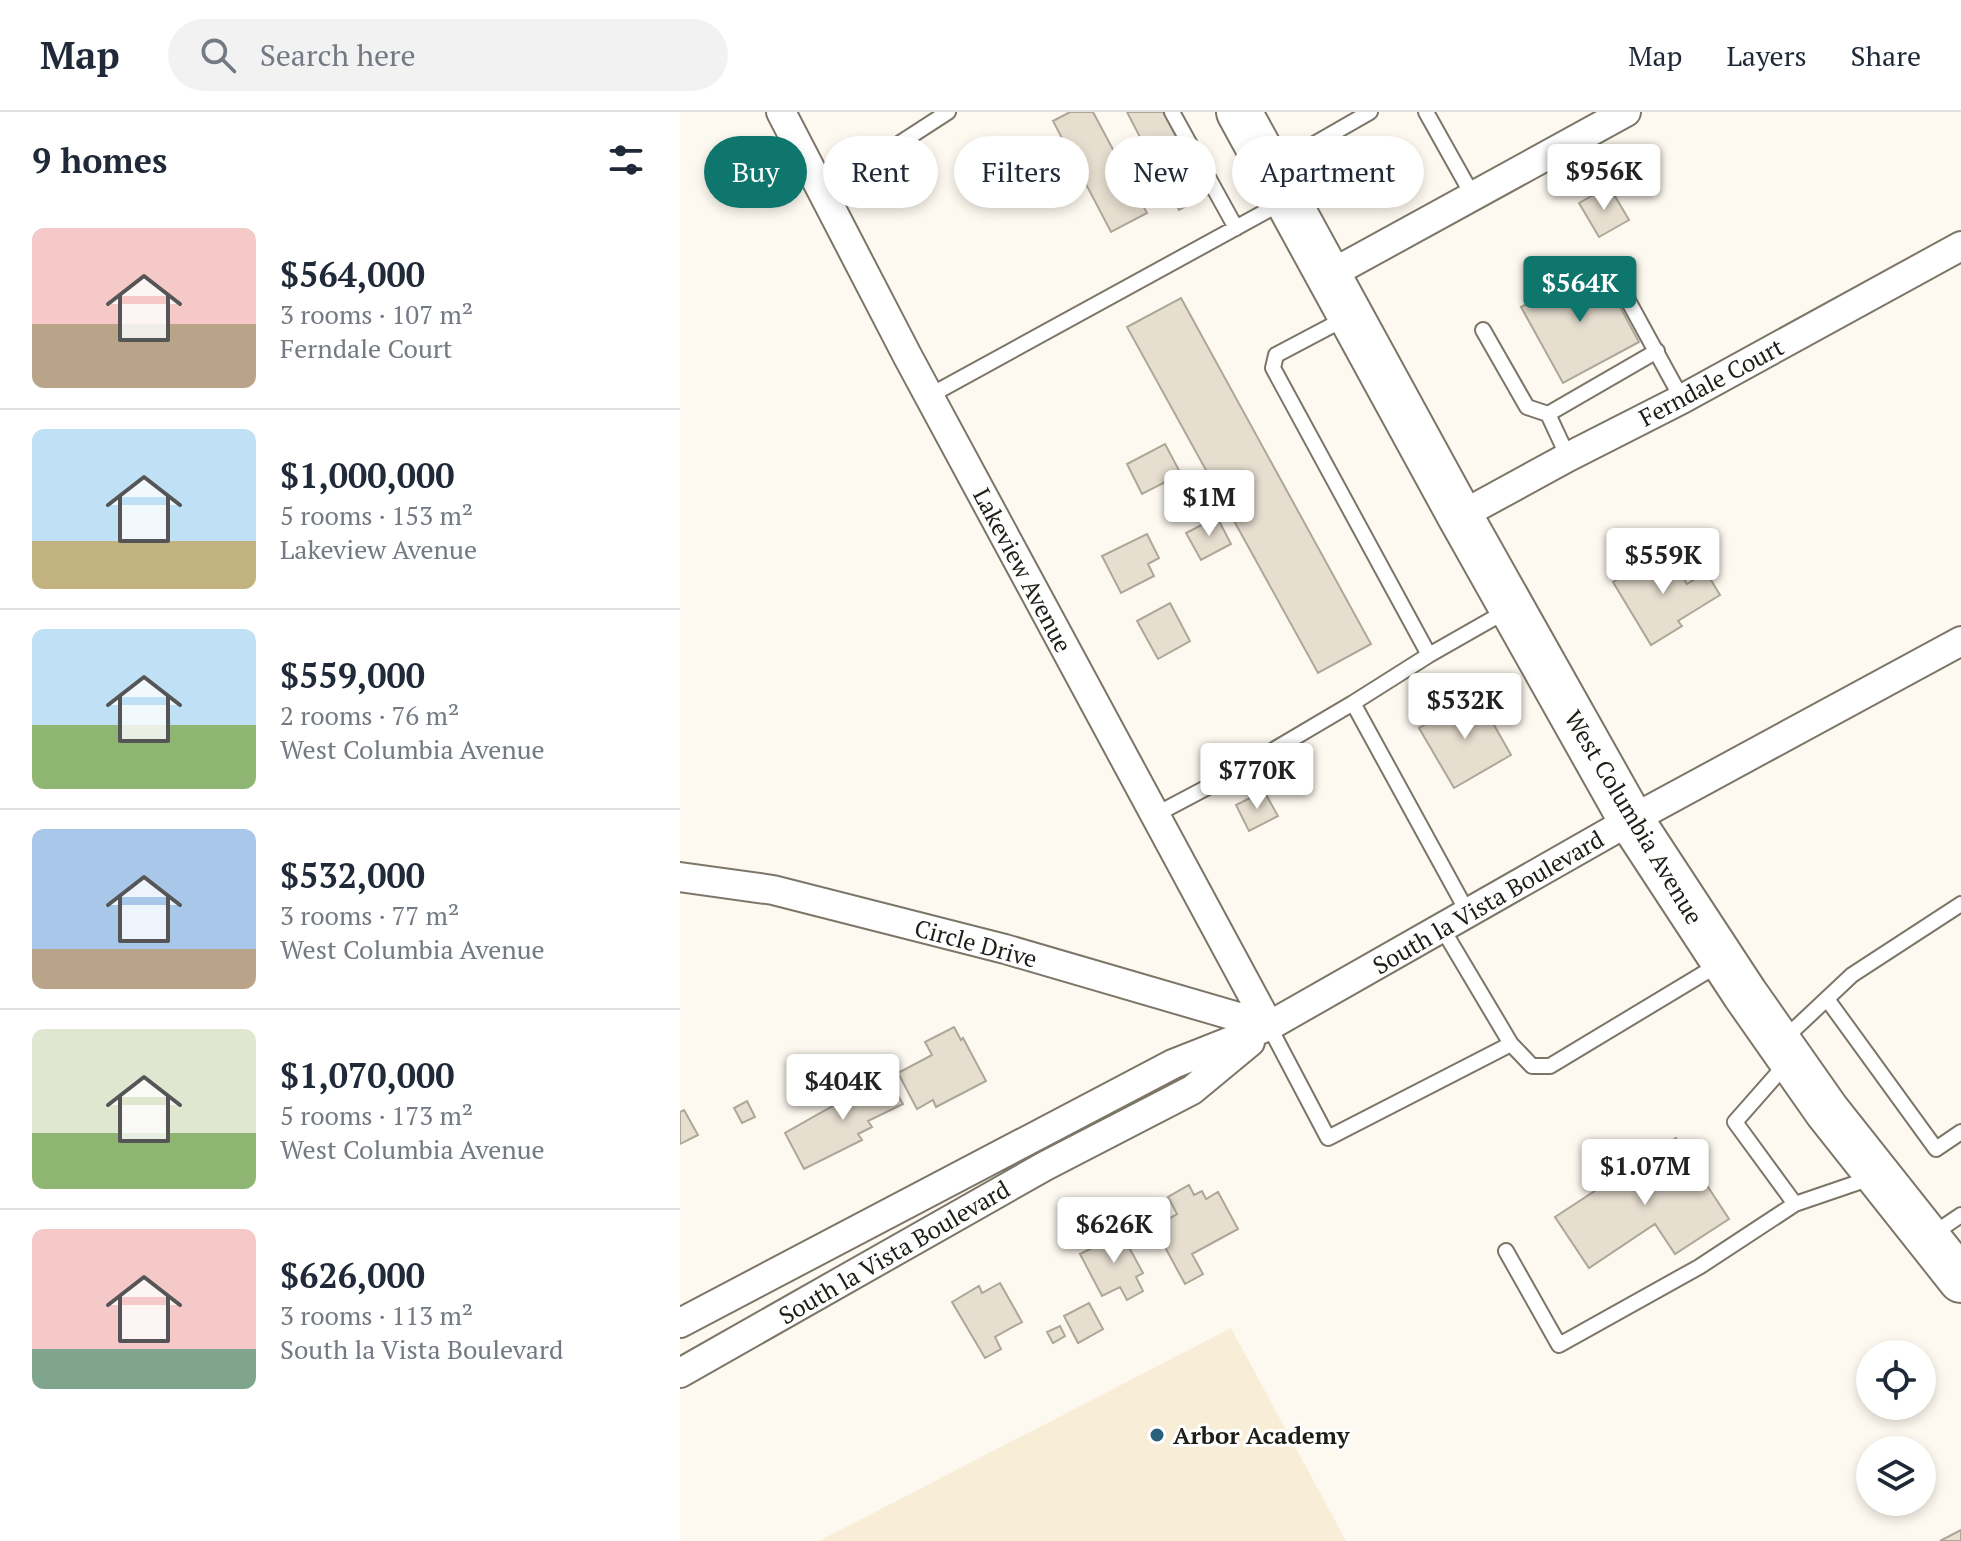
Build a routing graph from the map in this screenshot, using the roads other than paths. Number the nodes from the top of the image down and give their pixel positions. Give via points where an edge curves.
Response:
1 (781, 112) edge
2 (948, 112) edge
3 (1172, 112) edge
4 (1239, 112) edge
5 (1334, 112) edge
6 (1370, 112) edge
7 (1426, 112) edge
8 (1626, 112) edge
9 (1343, 127) junction
10 (911, 136) edge
11 (1252, 136) edge
12 (1333, 136) edge
13 (823, 193) edge
14 (1473, 196) junction
15 (831, 208) edge
16 (1256, 208) edge
17 (1291, 208) edge
18 (1236, 228) junction
19 (1961, 246) edge
20 (1613, 273) dead end
21 (1329, 275) junction
22 (1351, 315) junction
23 (1483, 330) dead end
24 (1657, 351) junction
25 (929, 396) junction
26 (1682, 399) junction
27 (1548, 414) junction
28 (1568, 457) junction
29 (1460, 516) junction
30 (1512, 608) junction
31 (1961, 641) edge
32 (1429, 655) junction
33 (1353, 703) junction
34 (1155, 815) junction
35 (1631, 820) junction
36 (680, 877) edge
37 (1961, 904) edge
38 (1468, 913) junction
39 (1442, 928) junction
40 (1724, 961) junction
41 (1827, 999) junction
42 (1269, 1026) junction
43 (1511, 1044) junction
44 (1785, 1051) junction
45 (1961, 1132) edge
46 (1878, 1176) junction
47 (1795, 1204) junction
48 (1944, 1227) edge
49 (1506, 1251) dead end
50 (1961, 1280) edge
51 (680, 1323) edge
52 (680, 1373) edge

1 - 13 street, Lakeview Avenue
2 - 10 lane
3 - 18 lane
4 - 11 main road, West Columbia Avenue
5 - 9 lane
6 - 9 lane
7 - 14 lane
8 - 14 street
9 - 12 lane
14 - 21 street
15 - 25 street, Lakeview Avenue
16 - 18 lane
17 - 21 main road, West Columbia Avenue
18 - 25 lane
19 - 26 street, Ferndale Court
20 - 24 lane
21 - 22 main road, West Columbia Avenue
22 - 29 main road, West Columbia Avenue
22 - 32 lane via 1276,355 1273,368
23 - 27 lane via 1527,407
24 - 26 lane
24 - 27 lane
25 - 34 street, Lakeview Avenue
26 - 28 street, Ferndale Court
27 - 28 lane
28 - 29 street, Ferndale Court
29 - 30 main road, West Columbia Avenue
30 - 32 lane
30 - 35 main road, West Columbia Avenue
31 - 35 street, South la Vista Boulevard
32 - 33 lane
33 - 34 lane
33 - 38 lane
34 - 42 street, Lakeview Avenue
35 - 38 street, South la Vista Boulevard
35 - 40 main road, West Columbia Avenue
36 - 42 street, Circle Drive via 789,894 1005,949
37 - 41 lane via 1852,975
38 - 39 street, South la Vista Boulevard
39 - 42 street, South la Vista Boulevard
39 - 43 lane
40 - 43 lane via 1550,1066 1532,1066
40 - 44 main road, West Columbia Avenue
41 - 44 lane
41 - 45 lane via 1936,1149
42 - 43 lane via 1328,1138
42 - 51 street, South la Vista Boulevard via 1173,1064
42 - 52 street, South la Vista Boulevard via 1192,1090 1045,1166
44 - 46 main road, West Columbia Avenue
44 - 47 lane via 1735,1122
46 - 47 lane
46 - 48 main road, West Columbia Avenue
47 - 49 lane via 1699,1267 1559,1345
48 - 50 main road, West Columbia Avenue

